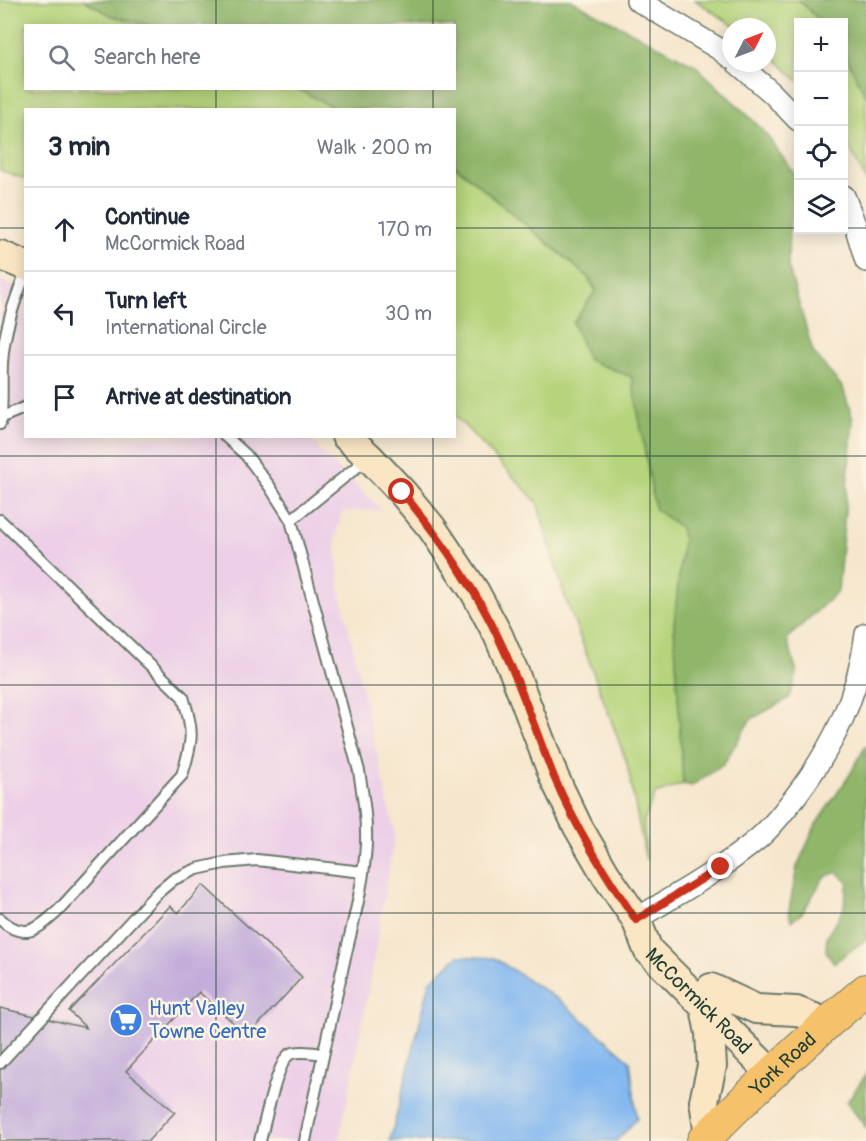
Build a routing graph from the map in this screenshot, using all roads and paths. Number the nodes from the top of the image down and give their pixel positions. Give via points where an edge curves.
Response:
1 (637, 0) edge
2 (722, 51) edge
3 (748, 72) edge
4 (794, 116) edge
5 (848, 208) edge
6 (0, 255) edge
7 (866, 261) edge
8 (24, 265) edge
9 (24, 277) edge
10 (24, 408) edge
11 (0, 420) edge
12 (227, 438) edge
13 (348, 438) edge
14 (369, 457) junction
15 (0, 520) edge
16 (291, 520) junction
17 (866, 634) edge
18 (363, 872) junction
19 (0, 919) edge
20 (636, 920) junction
21 (866, 990) edge
22 (708, 998) junction
23 (827, 1023) junction
24 (323, 1054) junction
25 (0, 1063) edge
26 (778, 1067) junction
27 (706, 1138) edge
28 (260, 1141) edge
29 (305, 1141) edge

1 - 2 street
3 - 4 street
5 - 7 street
6 - 8 main road
9 - 11 lane via 6,329
10 - 11 lane
12 - 16 lane via 246,455
13 - 14 main road, McCormick Road
14 - 16 lane
14 - 20 main road, McCormick Road via 432,528 475,592 498,635 578,827
15 - 19 lane via 183,697 192,735 182,775 58,911 28,931 20,932
16 - 18 lane via 359,771 365,811
17 - 20 street via 849,704 833,740 780,816 721,867
18 - 24 lane
18 - 25 lane via 257,860 197,869 174,879
20 - 22 main road, McCormick Road via 663,939
21 - 23 main road, York Road
22 - 23 main road via 756,1009 796,1011
22 - 26 main road, McCormick Road
22 - 27 main road via 712,1066 704,1101
23 - 26 main road, York Road
24 - 28 lane via 301,1052 284,1060
24 - 29 lane
26 - 27 main road, York Road

